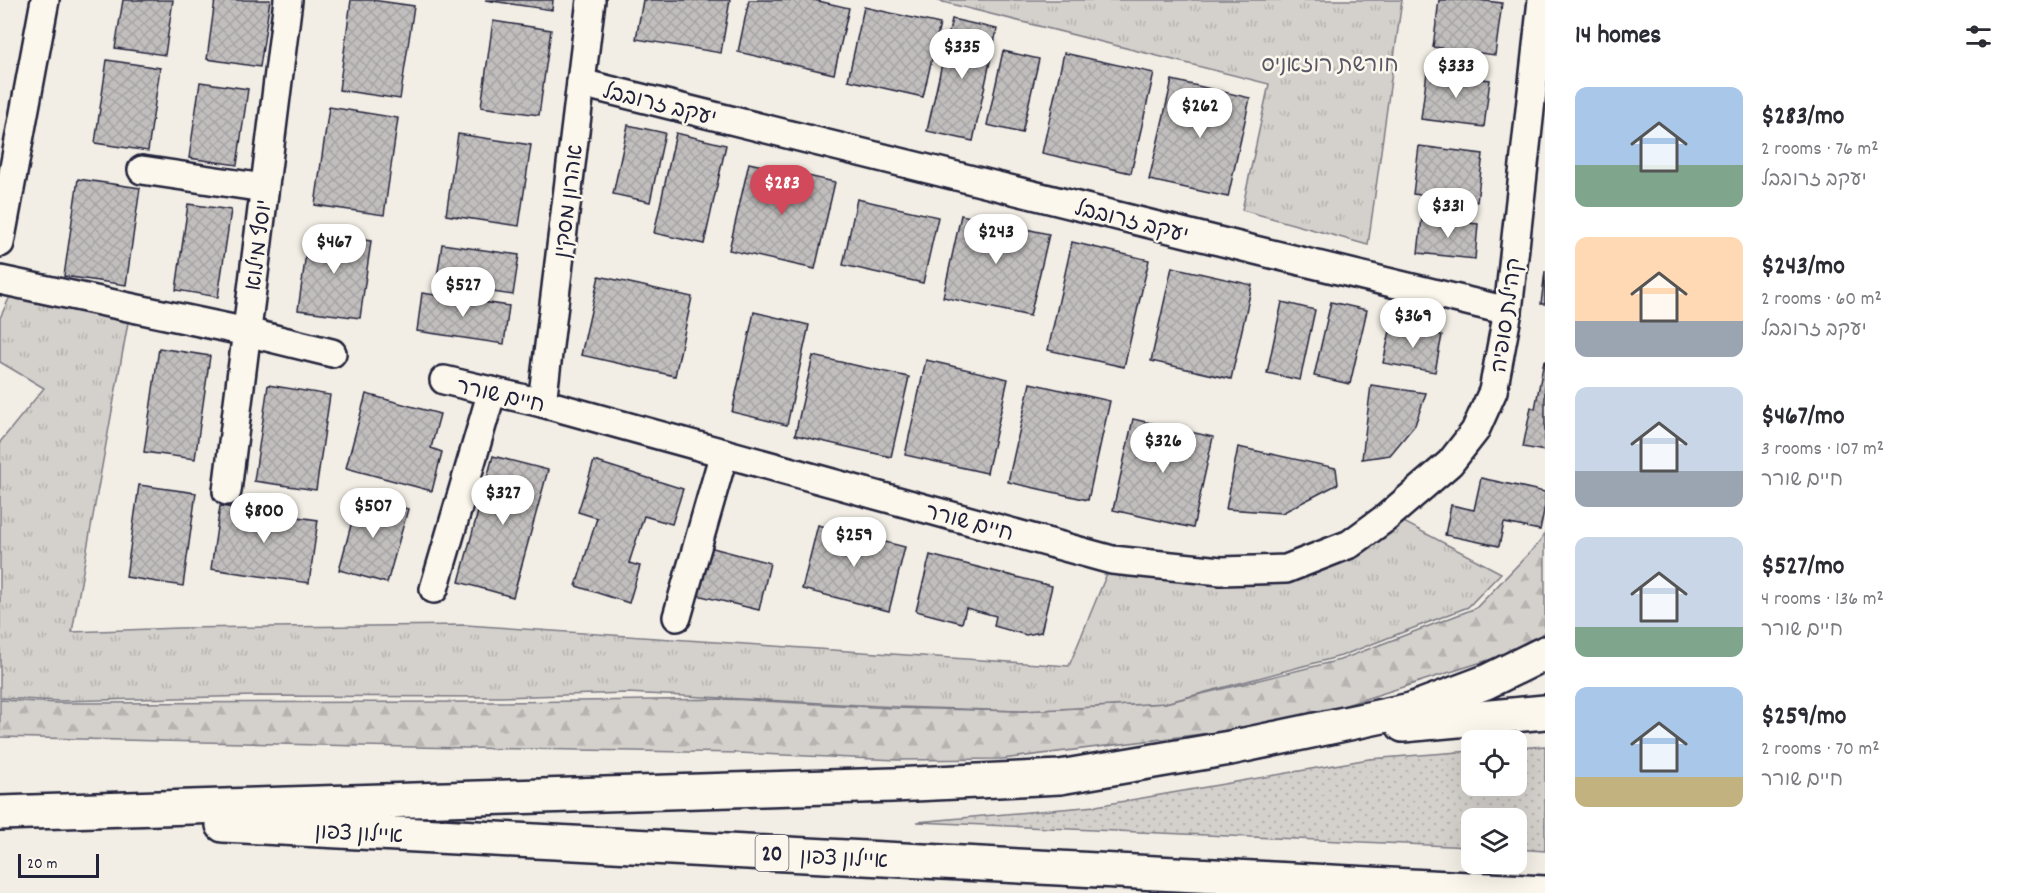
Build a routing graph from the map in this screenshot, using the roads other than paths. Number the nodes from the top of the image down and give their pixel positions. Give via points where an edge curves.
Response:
1 (45, 0) edge
2 (288, 0) edge
3 (591, 0) edge
4 (1542, 0) edge
5 (581, 83) junction
6 (142, 170) dead end
7 (264, 188) junction
8 (0, 243) edge
9 (0, 280) edge
10 (1508, 311) junction
11 (247, 332) junction
12 (332, 353) dead end
13 (444, 380) dead end
14 (492, 391) junction
15 (543, 403) junction
16 (724, 453) junction
17 (227, 490) dead end
18 (1387, 517) joint
19 (435, 589) dead end
20 (677, 617) dead end
21 (1545, 653) edge
22 (1545, 712) edge
23 (1298, 734) junction
24 (0, 813) edge
25 (1545, 893) edge

1 - 8 street
2 - 7 street, יוסף מילוא
3 - 5 street, אהרון מסקין
4 - 10 street, קהילת סופיה
5 - 10 street, יעקב זרובבל
5 - 15 street, אהרון מסקין
6 - 7 street
7 - 11 street, יוסף מילוא
9 - 11 street
10 - 18 street, קהילת סופיה via 1493,391 1475,431 1450,463
11 - 12 street
11 - 17 street, יוסף מילוא
13 - 14 street, חיים שורר
14 - 15 street, חיים שורר
14 - 19 street
15 - 16 street, חיים שורר
16 - 18 street, חיים שורר via 1112,560 1221,571 1287,569 1350,544
16 - 20 street
21 - 23 highway via 1486,682 1411,710
22 - 23 highway
23 - 24 highway via 1060,777 989,782
24 - 25 highway, איילון צפון / 20

